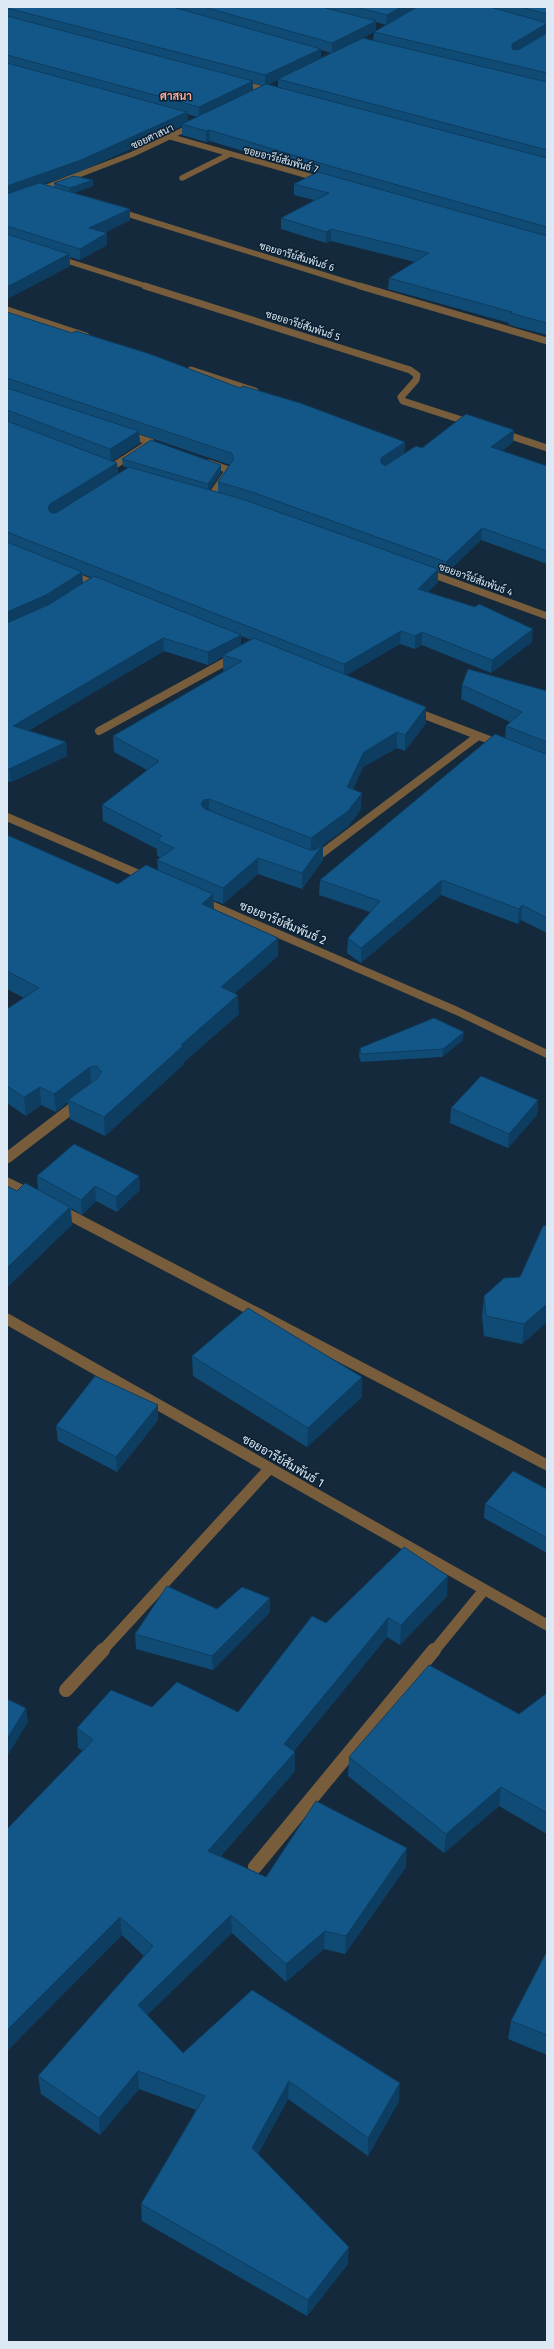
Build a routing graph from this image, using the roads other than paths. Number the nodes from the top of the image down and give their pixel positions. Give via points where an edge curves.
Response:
1 (234, 82) edge
2 (272, 86) edge
3 (265, 90) junction
4 (276, 93) edge
5 (258, 94) edge
6 (192, 120) edge
7 (171, 137) junction
8 (230, 154) junction
9 (182, 178) dead end
10 (333, 182) edge
11 (41, 190) junction
12 (34, 192) edge
13 (56, 194) edge
14 (114, 210) edge
15 (52, 256) edge
16 (7, 310) edge
17 (93, 339) edge
18 (547, 341) edge
19 (184, 368) edge
20 (259, 392) edge
21 (464, 421) junction
22 (457, 425) edge
23 (479, 426) edge
24 (494, 431) edge
25 (121, 432) edge
26 (547, 448) edge
27 (200, 460) edge
28 (124, 471) edge
29 (212, 496) edge
30 (58, 569) edge
31 (420, 570) edge
32 (109, 589) edge
33 (547, 616) edge
34 (240, 654) edge
35 (404, 707) edge
36 (99, 731) dead end
37 (478, 736) junction
38 (506, 747) edge
39 (7, 817) edge
40 (305, 858) edge
41 (159, 882) edge
42 (195, 898) edge
43 (547, 1054) edge
44 (89, 1096) edge
45 (7, 1158) edge
46 (7, 1183) edge
47 (7, 1319) edge
48 (547, 1465) edge
49 (270, 1468) junction
50 (484, 1590) junction
51 (547, 1625) edge
52 (66, 1690) dead end
53 (255, 1867) dead end

1 - 3 street
2 - 3 street
3 - 4 street
3 - 5 street
6 - 7 street, ซอยศาสนา via 200,122
7 - 8 street, ซอยอารีย์สัมพันธ์ 7
7 - 11 street, ซอยศาสนา
8 - 9 street
8 - 10 street, ซอยอารีย์สัมพันธ์ 7
11 - 12 street, ซอยศาสนา
11 - 13 street
14 - 18 street, ซอยอารีย์สัมพันธ์ 6
15 - 21 street, ซอยอารีย์สัมพันธ์ 5 via 410,370 416,374 416,380 401,397 403,401
16 - 17 street
19 - 20 street
21 - 22 street
21 - 23 street, ซอยอารีย์สัมพันธ์ 5
24 - 26 street
25 - 28 street via 155,444 109,466
27 - 29 street via 229,470
30 - 32 street via 92,586
31 - 33 street, ซอยอารีย์สัมพันธ์ 4
34 - 36 street
35 - 37 street
37 - 38 street
37 - 40 street via 312,861
39 - 41 street
42 - 43 street, ซอยอารีย์สัมพันธ์ 2 via 457,1011
44 - 45 street
46 - 48 street
47 - 49 street, ซอยอารีย์สัมพันธ์ 1
49 - 50 street, ซอยอารีย์สัมพันธ์ 1
49 - 52 street
50 - 51 street, ซอยอารีย์สัมพันธ์ 1
50 - 53 street

